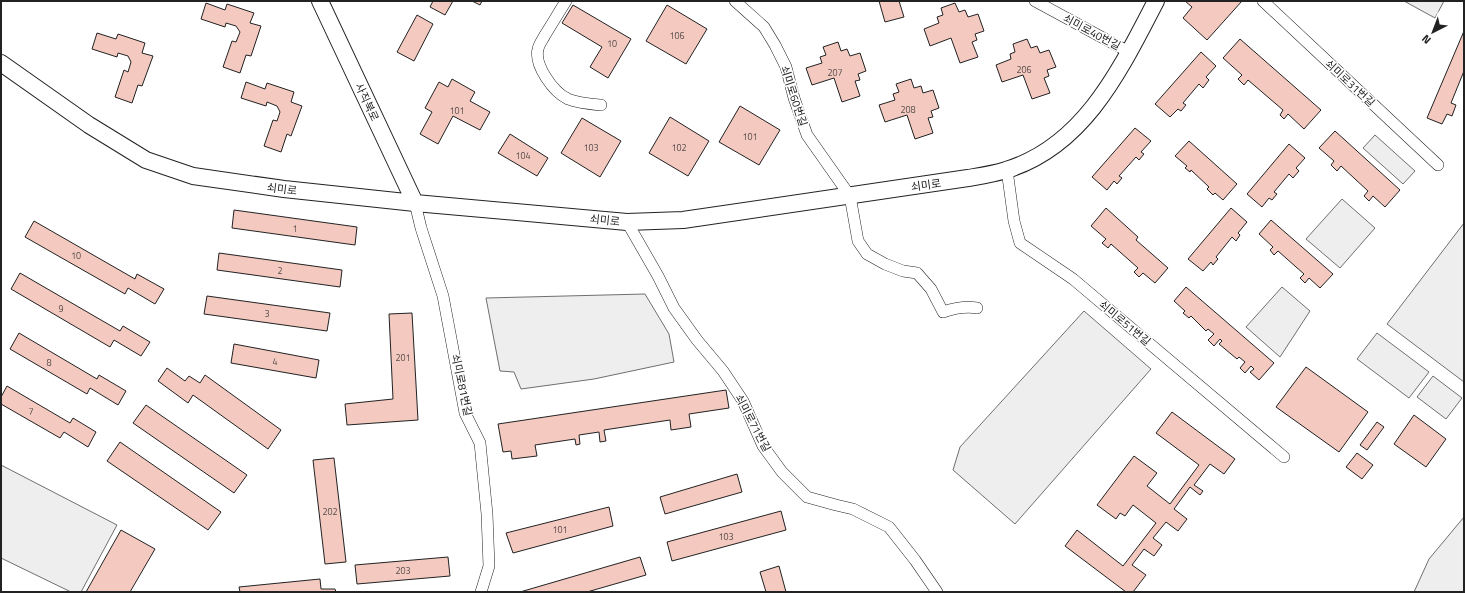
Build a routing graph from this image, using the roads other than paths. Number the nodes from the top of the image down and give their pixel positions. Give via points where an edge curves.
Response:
1 (320, 1) edge
2 (566, 1) edge
3 (735, 1) edge
4 (1035, 1) edge
5 (1156, 1) edge
6 (1263, 1) edge
7 (1129, 52) junction
8 (1, 63) edge
9 (601, 105) dead end
10 (1438, 165) dead end
11 (1007, 170) junction
12 (850, 196) junction
13 (415, 203) junction
14 (627, 222) junction
15 (977, 308) dead end
16 (1284, 457) dead end
17 (481, 592) edge
18 (937, 592) edge

1 - 13 main road, 사직북로
2 - 9 street via 538,48 537,58 548,79 567,98
3 - 12 street, 쇠미로60번길 via 764,27 775,45 786,67 807,135
4 - 7 street, 쇠미로40번길
5 - 7 main road, 쇠미로
6 - 10 street, 쇠미로31번길
7 - 11 main road, 쇠미로 via 1102,97 1082,121 1065,137 1037,156
8 - 13 main road, 쇠미로 via 89,125 146,160 193,176
11 - 12 main road, 쇠미로
11 - 16 street, 쇠미로51번길 via 1014,221 1020,243 1073,279
12 - 14 main road, 쇠미로 via 683,220
12 - 15 street via 858,241 867,254 903,271 917,273 931,289 943,312 959,307
13 - 14 main road, 쇠미로
13 - 17 street, 쇠미로81번길 via 443,296 466,413 480,443 489,566
14 - 18 street, 쇠미로71번길 via 674,308 743,401 763,446 782,472 807,497 853,509 889,527

